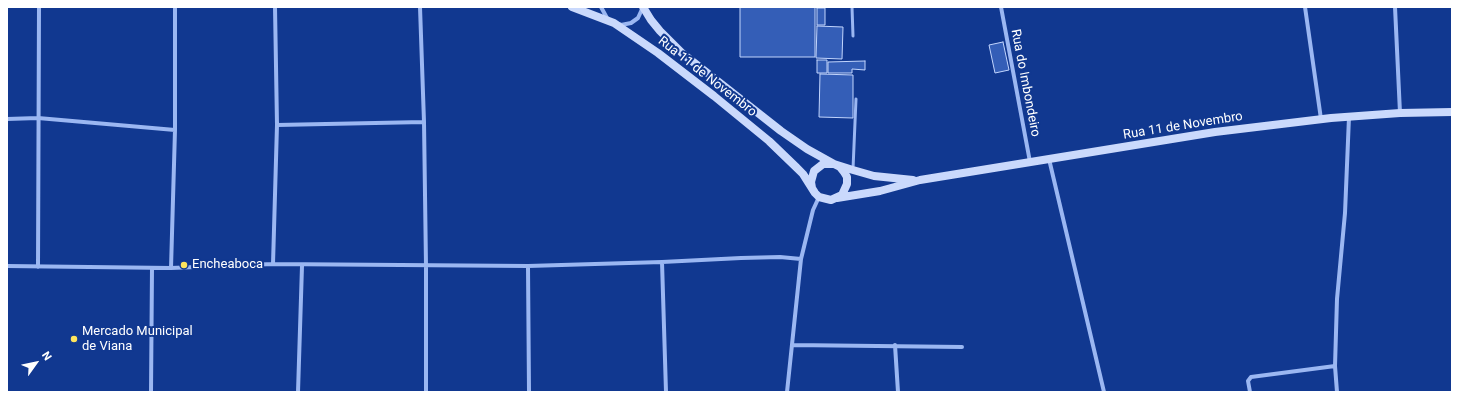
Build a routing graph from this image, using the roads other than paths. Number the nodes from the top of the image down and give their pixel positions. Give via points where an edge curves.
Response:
1 (39, 7) edge
2 (175, 7) edge
3 (275, 7) edge
4 (420, 7) edge
5 (572, 7) edge
6 (602, 7) edge
7 (643, 7) edge
8 (852, 7) edge
9 (1001, 7) edge
10 (1305, 7) edge
11 (1395, 7) edge
12 (614, 23) junction
13 (853, 36) dead end
14 (856, 99) dead end
15 (1452, 112) edge
16 (1400, 113) junction
17 (1349, 117) junction
18 (38, 118) junction
19 (7, 119) edge
20 (1321, 119) junction
21 (424, 122) junction
22 (277, 125) junction
23 (175, 130) junction
24 (1049, 160) junction
25 (1030, 162) junction
26 (834, 164) junction
27 (853, 170) junction
28 (920, 180) junction
29 (812, 188) junction
30 (819, 197) junction
31 (836, 198) junction
32 (801, 259) junction
33 (662, 262) junction
34 (273, 264) junction
35 (7, 266) edge
36 (302, 266) junction
37 (426, 266) junction
38 (528, 266) junction
39 (38, 267) junction
40 (152, 268) junction
41 (171, 268) junction
42 (792, 345) junction
43 (895, 345) junction
44 (962, 347) dead end
45 (1335, 366) junction
46 (151, 392) edge
47 (298, 392) edge
48 (426, 392) edge
49 (529, 392) edge
50 (666, 392) edge
51 (787, 392) edge
52 (898, 392) edge
53 (1104, 392) edge
54 (1250, 392) edge
55 (1338, 392) edge

1 - 18 street
2 - 23 street
3 - 22 street
4 - 21 street
5 - 12 main road, Rua 11 de Novembro
6 - 12 street via 606,18
7 - 12 street via 638,18 631,23
7 - 26 main road, Rua 11 de Novembro via 660,31 683,54 781,131
8 - 13 lane
9 - 25 street, Rua do Imbondeiro
10 - 20 street
11 - 16 street
12 - 29 main road, Rua 11 de Novembro via 658,53 769,141 796,167
14 - 27 lane
15 - 16 main road, Rua 11 de Novembro
16 - 17 main road, Rua 11 de Novembro
17 - 20 main road, Rua 11 de Novembro
17 - 45 street
18 - 19 street
18 - 23 street
18 - 39 street
20 - 24 main road, Rua 11 de Novembro via 1215,132
21 - 22 street
21 - 37 street
22 - 34 street
23 - 41 street
24 - 25 main road, Rua 11 de Novembro
24 - 53 street
25 - 28 main road, Rua 11 de Novembro
26 - 27 main road, Rua 11 de Novembro
26 - 29 main road via 823,164 814,171
26 - 31 main road, Rua 11 de Novembro via 840,167 847,177 842,195
27 - 28 main road, Rua 11 de Novembro via 874,176
28 - 31 main road, Rua 11 de Novembro via 880,191
29 - 30 main road, Rua 11 de Novembro
30 - 31 main road, Rua 11 de Novembro via 831,200
30 - 32 street via 812,210
32 - 33 street via 780,257
32 - 42 street
33 - 38 street
33 - 50 street
34 - 36 street
34 - 41 street
35 - 39 street
36 - 37 street
36 - 47 street
37 - 38 street
37 - 48 street
38 - 49 street
39 - 40 street
40 - 41 street
40 - 46 street
42 - 43 street
42 - 51 street
43 - 44 street
43 - 52 street
45 - 54 street via 1251,377 1248,381
45 - 55 street

